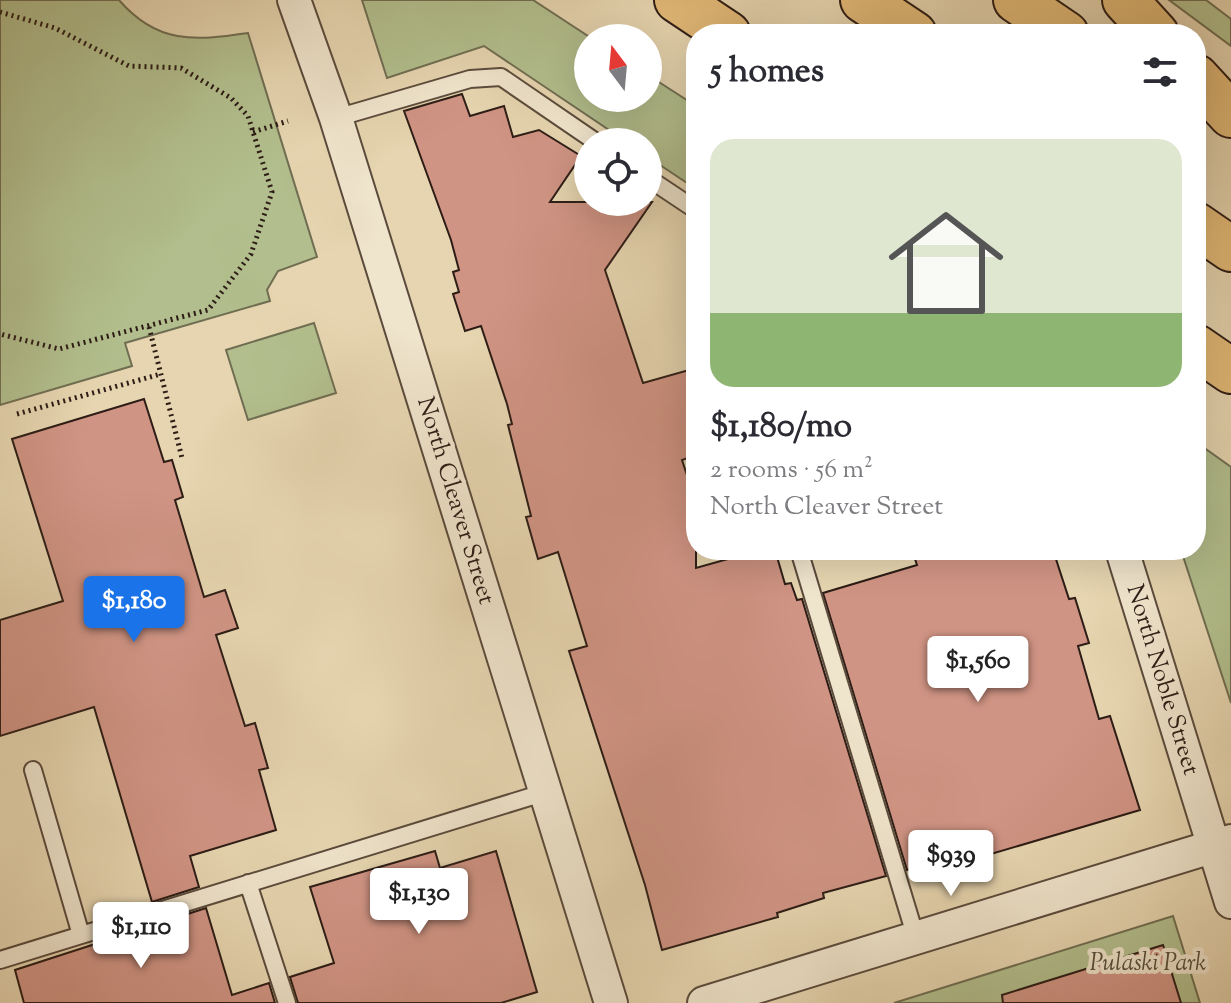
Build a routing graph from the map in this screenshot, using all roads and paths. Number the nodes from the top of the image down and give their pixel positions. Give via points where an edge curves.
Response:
1 (294, 0) edge
2 (677, 0) edge
3 (863, 0) edge
4 (1016, 0) edge
5 (1125, 0) edge
6 (0, 12) edge
7 (713, 24) edge
8 (899, 24) edge
9 (1051, 24) edge
10 (1147, 24) edge
11 (1206, 88) edge
12 (1231, 115) edge
13 (336, 118) junction
14 (288, 121) dead end
15 (1206, 126) edge
16 (576, 128) edge
17 (253, 132) junction
18 (1231, 142) edge
19 (662, 187) edge
20 (686, 203) edge
21 (1206, 232) edge
22 (1231, 249) edge
23 (149, 327) junction
24 (0, 334) edge
25 (1206, 354) edge
26 (1231, 371) edge
27 (161, 374) junction
28 (17, 414) dead end
29 (182, 458) dead end
30 (802, 560) edge
31 (1125, 560) edge
32 (33, 770) dead end
33 (546, 792) junction
34 (1222, 844) edge
35 (248, 883) junction
36 (1231, 902) edge
37 (81, 935) junction
38 (916, 938) junction
39 (0, 960) edge
40 (287, 1003) edge
41 (611, 1003) edge
42 (704, 1003) edge

1 - 13 street, North Cleaver Street
2 - 7 highway
3 - 8 highway
4 - 9 highway
5 - 10 highway
6 - 17 path via 55,28 129,66 181,68 231,98 248,116
11 - 12 highway
13 - 16 lane via 470,79 501,77
13 - 33 street, North Cleaver Street
14 - 17 path
15 - 18 highway
17 - 23 path via 272,192 251,254 208,310
19 - 20 lane
21 - 22 highway
23 - 24 path via 59,349
23 - 27 path
25 - 26 highway
27 - 28 path
27 - 29 path
30 - 38 lane
31 - 34 street, North Noble Street
32 - 37 lane
33 - 35 lane
33 - 41 street, North Cleaver Street
34 - 36 street, North Noble Street
34 - 38 street
35 - 37 lane
35 - 40 lane
37 - 39 lane
38 - 42 street

